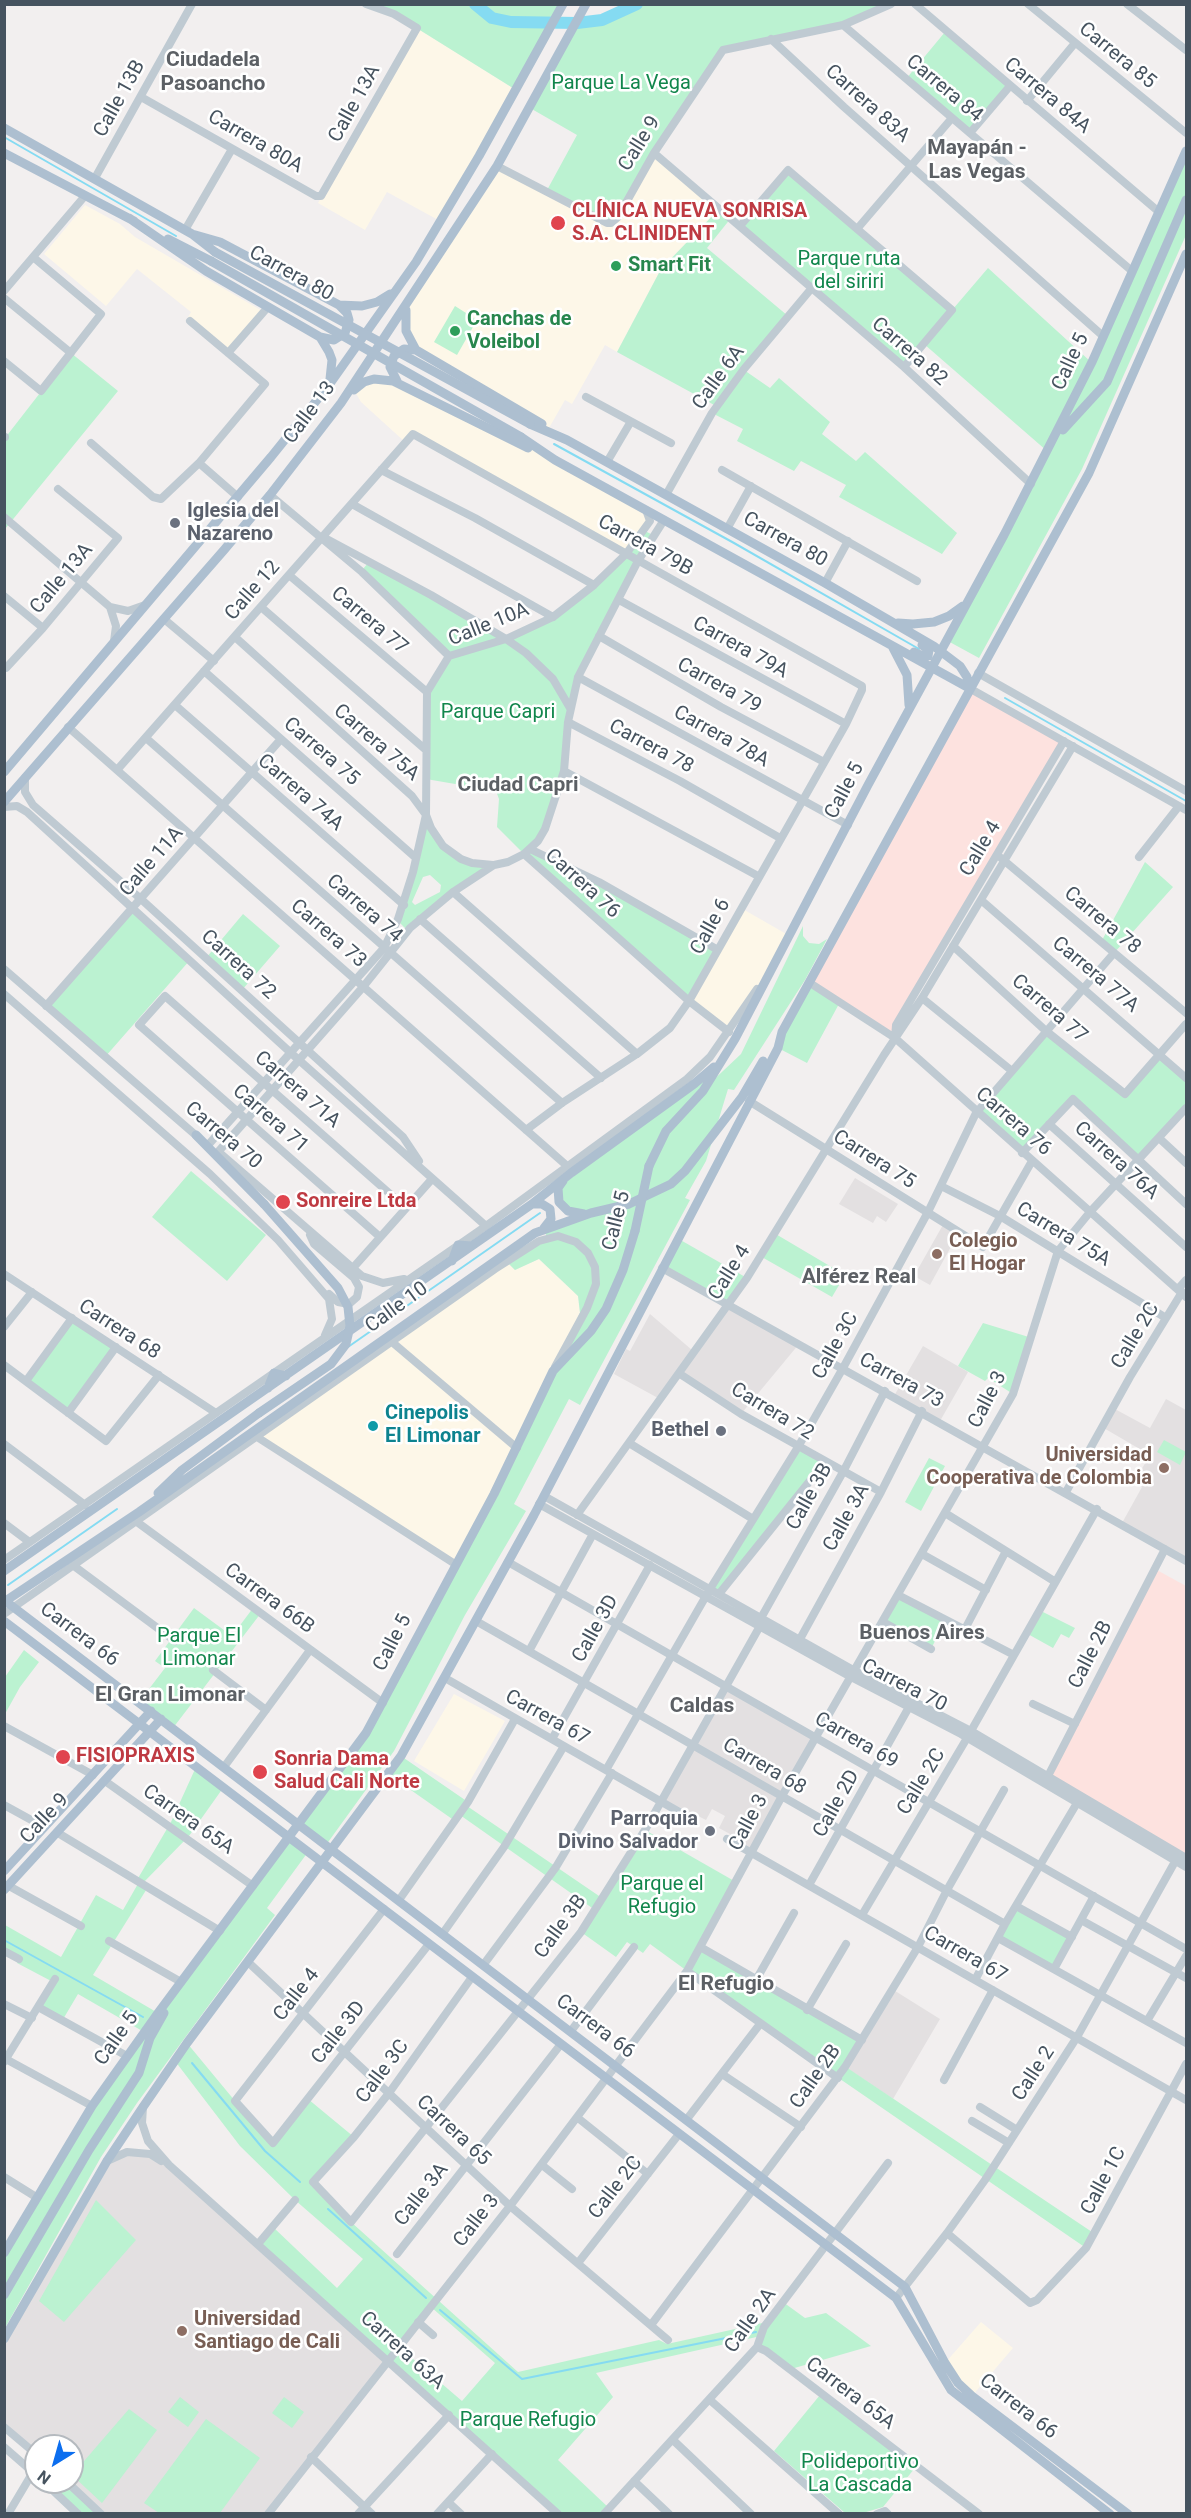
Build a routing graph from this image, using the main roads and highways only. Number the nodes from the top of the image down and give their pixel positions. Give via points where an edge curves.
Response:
1 (561, 8) edge
2 (584, 9) edge
3 (4, 128) edge
4 (1186, 151) edge
5 (4, 153) edge
6 (1186, 200) edge
7 (129, 218) junction
8 (189, 232) junction
9 (1186, 254) edge
10 (213, 257) junction
11 (397, 288) junction
12 (409, 302) junction
13 (339, 305) junction
14 (320, 338) junction
15 (416, 350) junction
16 (398, 383) junction
17 (329, 385) junction
18 (341, 403) junction
19 (1055, 438) junction
20 (567, 440) junction
21 (555, 460) junction
22 (965, 605) junction
23 (891, 621) junction
24 (890, 644) junction
25 (941, 651) junction
26 (932, 668) junction
27 (969, 688) junction
28 (908, 711) junction
29 (4, 772) edge
30 (4, 801) edge
31 (782, 1032) junction
32 (722, 1060) junction
33 (196, 1135) road end
34 (569, 1169) junction
35 (532, 1204) junction
36 (591, 1213) junction
37 (544, 1228) junction
38 (471, 1246) junction
39 (452, 1261) junction
40 (456, 1287) junction
41 (445, 1295) junction
42 (286, 1376) junction
43 (268, 1388) junction
44 (152, 1458) road end
45 (165, 1460) junction
46 (140, 1466) road end
47 (138, 1479) junction
48 (138, 1517) junction
49 (4, 1571) edge
50 (7, 1603) edge
51 (4, 1621) edge
52 (151, 1711) junction
53 (161, 1719) junction
54 (140, 1724) junction
55 (150, 1732) junction
56 (299, 1824) junction
57 (289, 1838) junction
58 (333, 1850) junction
59 (323, 1863) junction
60 (4, 1870) edge
61 (7, 1888) edge
62 (278, 1921) junction
63 (181, 1982) junction
64 (4, 2253) edge
65 (4, 2295) edge
66 (14, 2322) junction
67 (4, 2339) edge
68 (1110, 2514) edge
69 (1128, 2514) edge

1 - 11 main road, Calle 13 via 479,156
2 - 12 main road, Calle 13 via 497,166
3 - 8 main road, Carrera 80
4 - 19 main road, Calle 5
5 - 7 main road, Carrera 80
6 - 19 main road via 1107,382
7 - 10 main road, Carrera 80
7 - 14 main road via 206,271
8 - 10 main road, Carrera 80
8 - 13 main road via 220,242
9 - 27 main road via 1089,473
10 - 20 main road, Carrera 80, bridge
10 - 21 main road, Carrera 80, bridge
11 - 13 main road via 370,305
11 - 17 main road, Calle 13
12 - 15 main road via 405,324
12 - 18 main road, Calle 13
13 - 14 main road via 349,320 345,333 333,340
14 - 17 main road via 332,360
15 - 16 main road via 404,349 394,356 390,367
15 - 20 main road, Carrera 80
16 - 18 main road via 384,378 369,380
16 - 21 main road, Carrera 80
17 - 29 main road, Calle 13
18 - 30 main road, Calle 13 via 270,495
19 - 22 main road, Calle 5
20 - 23 main road, Carrera 80
21 - 24 main road, Carrera 80
22 - 23 main road via 934,622
22 - 25 main road, Calle 5
23 - 24 main road via 930,653 925,657
23 - 25 main road, Carrera 80
24 - 26 main road, Carrera 80
24 - 28 main road via 907,675
25 - 26 main road, Calle 5
25 - 27 main road, Carrera 80 via 960,666
26 - 27 main road, Carrera 80
26 - 28 main road, Calle 5
27 - 31 main road
28 - 32 main road, Calle 5
31 - 36 main road, Calle 10 via 742,1097 678,1178 629,1204
31 - 58 main road via 778,1048 445,1678 401,1756
32 - 34 main road, Calle 10 via 694,1084
32 - 56 main road, Calle 5, bridge via 703,1091 666,1131 649,1166 623,1270 599,1320 553,1371 517,1448 383,1703 366,1733
33 - 48 main road, bridge via 338,1288 348,1308 350,1326 345,1344 331,1364 182,1470
34 - 35 main road, Calle 10
34 - 36 main road via 558,1188 559,1202 568,1211
35 - 37 main road via 550,1209 551,1219
35 - 38 main road, Calle 10
36 - 37 main road, Calle 10
37 - 40 main road, Calle 10 via 526,1244
38 - 39 main road, Calle 10
38 - 39 main road via 458,1245
39 - 42 main road, Calle 10
40 - 41 main road, Calle 10
40 - 41 main road via 455,1298
41 - 48 main road, Calle 10 via 311,1396
42 - 43 main road, Calle 10
42 - 43 main road via 274,1373
43 - 45 main road, Calle 10
44 - 45 main road
45 - 47 main road, Calle 10
46 - 47 main road
47 - 49 main road, Calle 10
48 - 50 main road, Calle 10
50 - 52 main road, Carrera 66
51 - 54 main road, Carrera 66
52 - 53 main road, Carrera 66
52 - 54 main road, Calle 9
53 - 55 main road, Calle 9
53 - 56 main road, Carrera 66
54 - 55 main road, Carrera 66
54 - 60 main road, Calle 9
55 - 57 main road, Carrera 66
55 - 61 main road, Calle 9
56 - 57 main road, Calle 5
56 - 58 main road, Carrera 66
57 - 59 main road, Carrera 66
57 - 63 main road, Calle 5
58 - 59 main road
58 - 69 main road, Carrera 66 via 905,2287 958,2383
59 - 62 main road
59 - 68 main road, Carrera 66 via 896,2298 951,2390
62 - 66 main road via 187,2043 107,2161
62 - 66 main road via 185,2041 104,2160
63 - 64 main road, Calle 5 via 92,2106
63 - 65 main road via 150,2037 139,2073
66 - 67 main road

